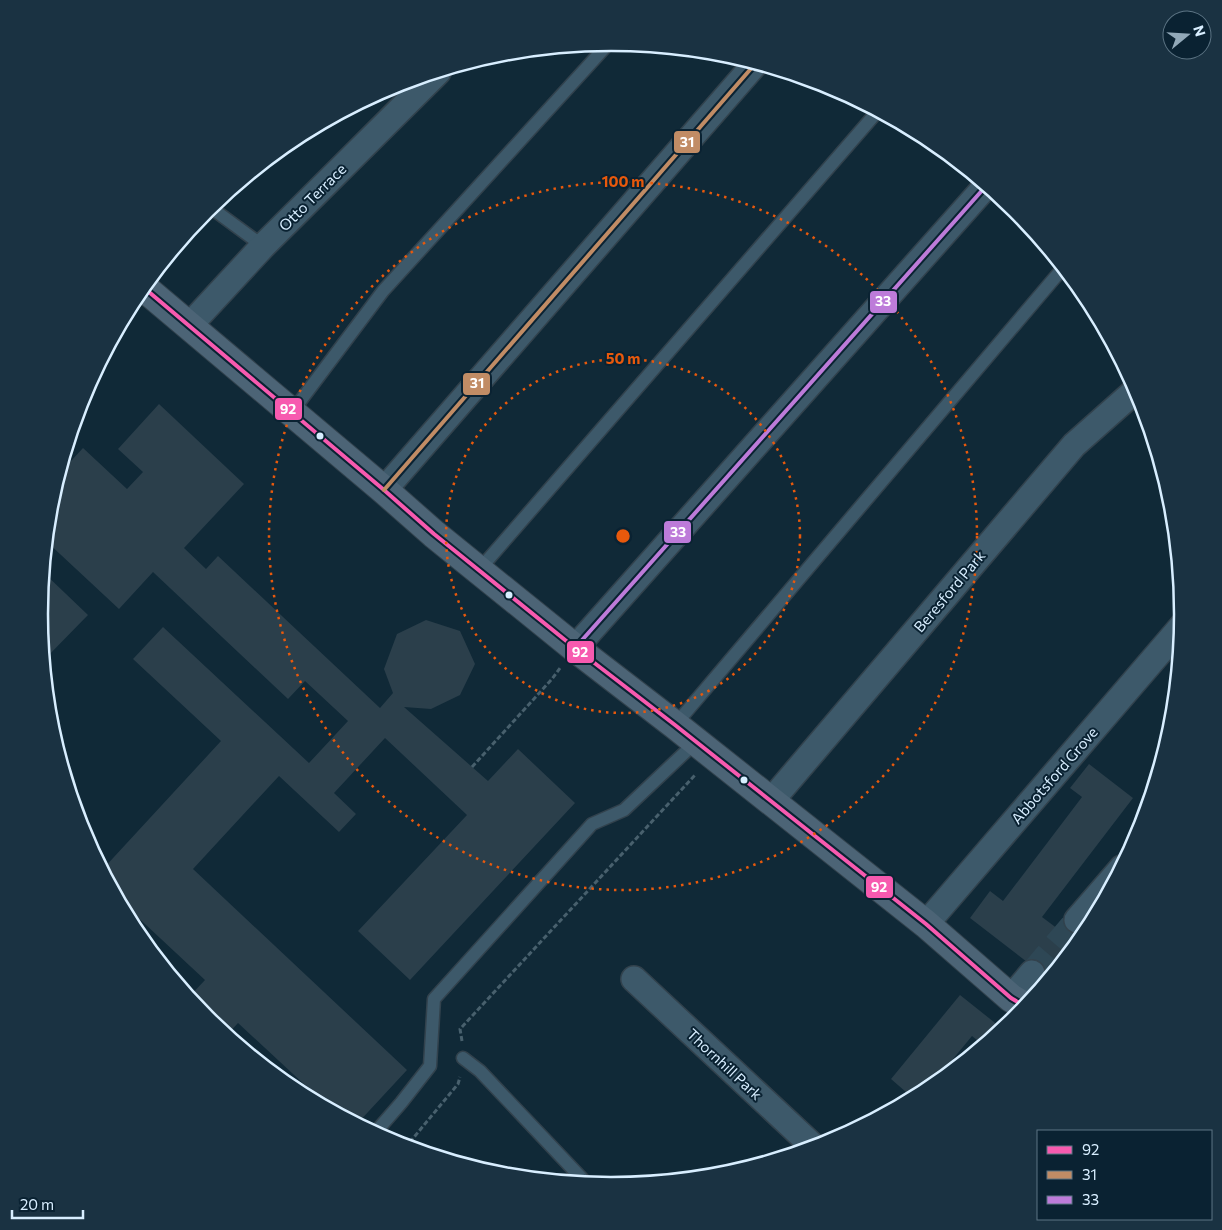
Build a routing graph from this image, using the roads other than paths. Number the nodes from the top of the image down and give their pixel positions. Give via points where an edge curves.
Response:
1 (600, 52) edge
2 (750, 69) edge
3 (428, 82) edge
4 (873, 117) edge
5 (982, 190) edge
6 (217, 213) edge
7 (263, 246) junction
8 (1059, 273) edge
9 (149, 292) edge
10 (189, 326) junction
11 (1130, 395) edge
12 (292, 412) junction
13 (384, 490) junction
14 (479, 570) junction
15 (1173, 636) edge
16 (575, 648) junction
17 (675, 725) junction
18 (705, 749) junction
19 (771, 801) junction
20 (1102, 891) edge
21 (1077, 920) tunnel mouth
22 (926, 924) junction
23 (1032, 974) tunnel mouth
24 (634, 980) dead end
25 (1018, 1003) edge
26 (463, 1058) road end
27 (379, 1128) edge
28 (809, 1143) edge
29 (581, 1177) edge

1 - 12 lane via 383,291
2 - 13 street
3 - 7 street, Otto Terrace
4 - 14 lane
5 - 16 street
6 - 7 lane
7 - 10 street, Otto Terrace
8 - 17 lane
9 - 10 street
10 - 12 street
11 - 19 street, Beresford Park via 1074,445
12 - 13 street
13 - 14 street
14 - 16 street
15 - 22 street, Abbotsford Grove
16 - 17 street
17 - 18 street
18 - 19 street
18 - 27 lane via 624,810 592,824 434,999 430,1066
19 - 22 street
20 - 21 street
22 - 25 street
23 - 25 street
24 - 28 street, Thornhill Park
26 - 29 lane via 480,1071

